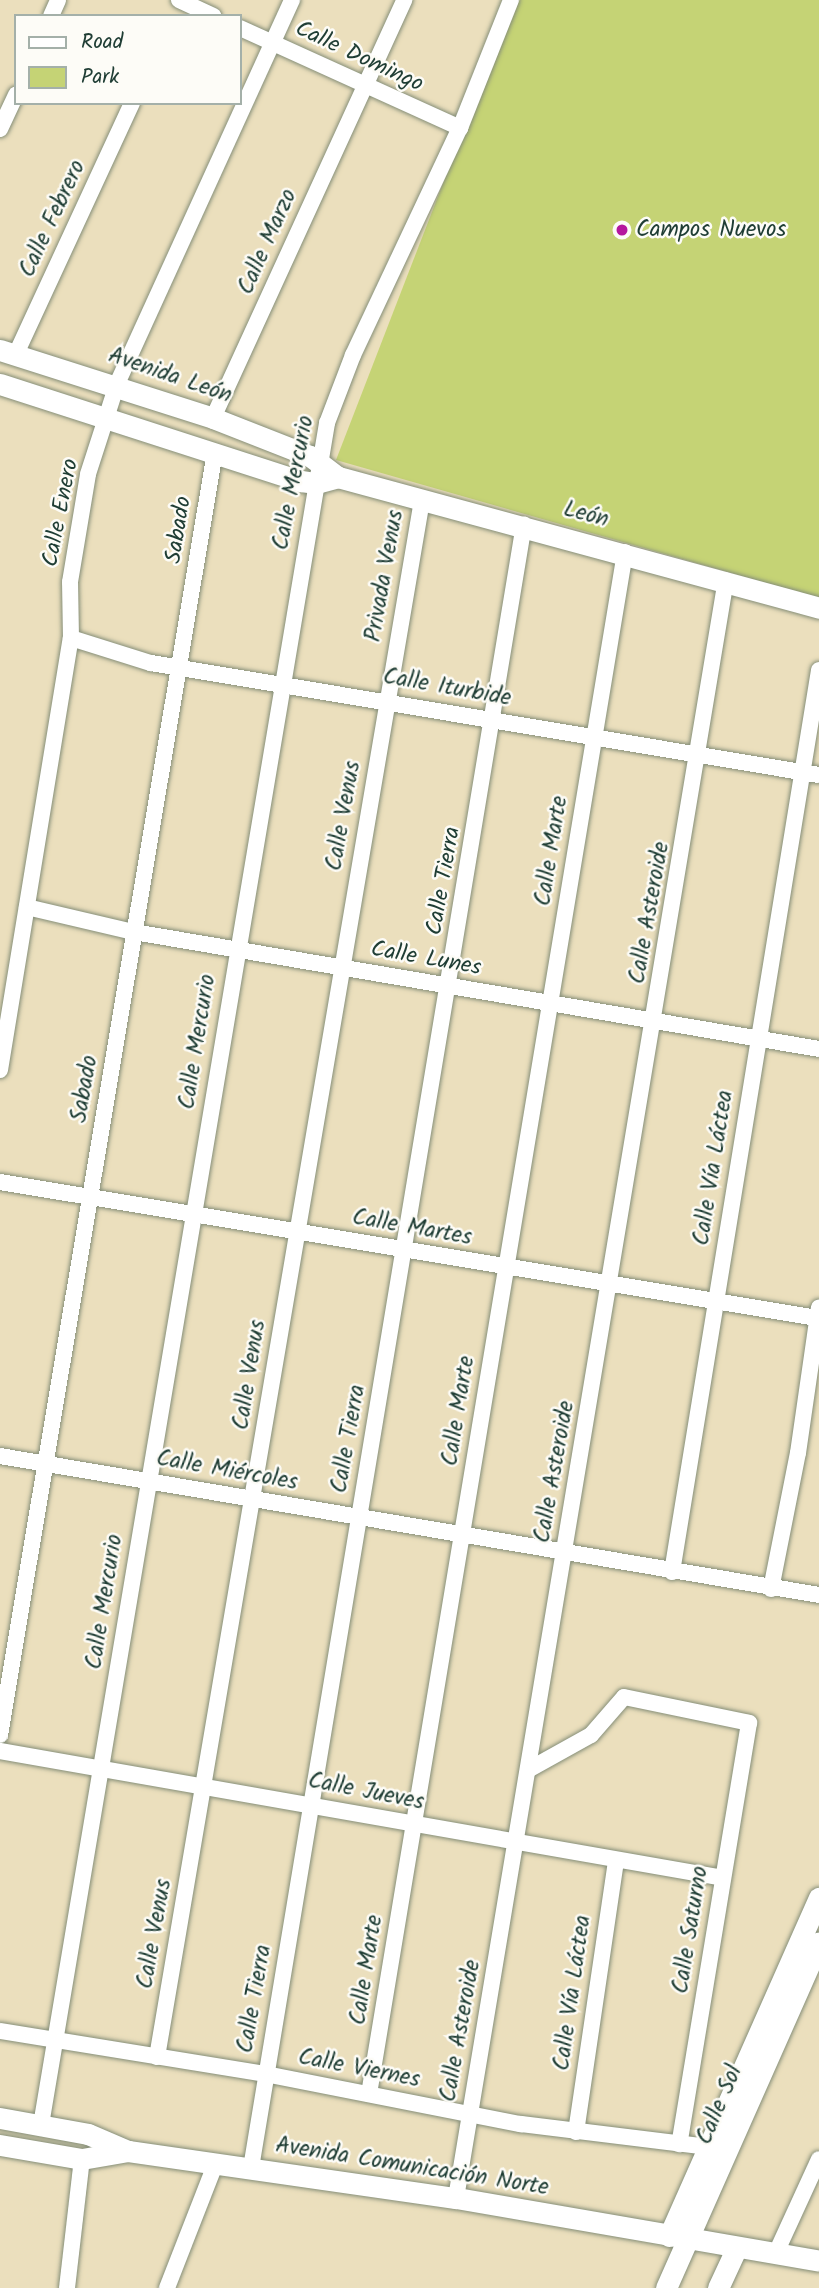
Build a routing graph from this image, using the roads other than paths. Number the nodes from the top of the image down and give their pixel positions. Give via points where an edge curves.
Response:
1 (179, 0) edge
2 (292, 0) edge
3 (404, 0) edge
4 (511, 0) edge
5 (210, 14) edge
6 (242, 28) edge
7 (272, 42) junction
8 (365, 85) junction
9 (14, 98) edge
10 (130, 105) edge
11 (460, 128) junction
12 (0, 129) edge
13 (8, 352) edge
14 (0, 384) edge
15 (117, 384) junction
16 (108, 417) junction
17 (213, 418) junction
18 (215, 452) junction
19 (320, 461) junction
20 (338, 477) junction
21 (316, 483) junction
22 (422, 500) junction
23 (524, 525) junction
24 (625, 552) junction
25 (726, 580) junction
26 (819, 608) edge
27 (71, 638) junction
28 (180, 665) junction
29 (819, 670) edge
30 (280, 682) junction
31 (386, 700) junction
32 (495, 719) junction
33 (594, 735) junction
34 (700, 754) junction
35 (802, 772) junction
36 (819, 775) edge
37 (27, 907) junction
38 (134, 932) junction
39 (236, 950) junction
40 (341, 968) junction
41 (449, 986) junction
42 (550, 1004) junction
43 (655, 1022) junction
44 (758, 1039) junction
45 (819, 1049) edge
46 (0, 1070) edge
47 (0, 1182) edge
48 (90, 1197) junction
49 (192, 1214) junction
50 (296, 1231) junction
51 (405, 1250) junction
52 (506, 1267) junction
53 (610, 1284) junction
54 (716, 1301) junction
55 (818, 1313) edge
56 (0, 1456) edge
57 (44, 1464) junction
58 (148, 1480) junction
59 (253, 1499) junction
60 (359, 1517) junction
61 (461, 1535) junction
62 (565, 1553) junction
63 (671, 1572) junction
64 (771, 1589) junction
65 (819, 1595) edge
66 (0, 1735) edge
67 (0, 1751) edge
68 (100, 1768) junction
69 (528, 1770) junction
70 (203, 1785) junction
71 (311, 1805) junction
72 (414, 1824) junction
73 (516, 1843) junction
74 (616, 1862) junction
75 (723, 1878) junction
76 (819, 1898) edge
77 (819, 1942) edge
78 (814, 1968) edge
79 (0, 2031) edge
80 (55, 2040) junction
81 (157, 2056) junction
82 (265, 2074) junction
83 (369, 2094) junction
84 (470, 2115) junction
85 (0, 2118) edge
86 (41, 2125) junction
87 (576, 2132) junction
88 (679, 2144) junction
89 (0, 2145) edge
90 (709, 2147) junction
91 (128, 2151) junction
92 (82, 2159) junction
93 (819, 2159) edge
94 (215, 2165) junction
95 (251, 2168) junction
96 (456, 2198) junction
97 (678, 2238) junction
98 (737, 2247) junction
99 (776, 2253) junction
100 (819, 2261) edge
101 (67, 2288) edge
102 (167, 2288) edge
103 (666, 2288) edge
104 (718, 2288) edge

1 - 5 street
2 - 7 street, Calle Enero
3 - 8 street, Calle Marzo
4 - 11 street, Calle Mercurio
6 - 7 street, Calle Domingo
7 - 8 street, Calle Domingo
7 - 15 street, Calle Enero
8 - 11 street, Calle Domingo
8 - 17 street, Calle Marzo
9 - 12 street
10 - 13 street, Calle Febrero
11 - 19 street, Calle Mercurio via 338,388
13 - 15 street, Avenida León
14 - 16 street
15 - 16 street, Calle Enero
15 - 17 street, Avenida León
16 - 18 street
16 - 27 street, Calle Enero via 76,528
17 - 19 street, Avenida León
18 - 21 street
18 - 28 street, Sabado
19 - 20 street, León
19 - 21 street, Calle Mercurio
20 - 21 street
20 - 22 street, León
21 - 30 street, Calle Mercurio
22 - 23 street, León
22 - 31 street, Privada Venus
23 - 24 street, León
23 - 32 street, Calle Tierra
24 - 25 street, León
24 - 33 street, Calle Marte
25 - 26 street, León
25 - 34 street, Calle Asteroide
27 - 28 street, Calle Iturbide via 124,658
27 - 37 street, Calle Enero
28 - 30 street, Calle Iturbide
28 - 38 street, Sabado
29 - 35 street, Calle Vía Láctea
30 - 31 street, Calle Iturbide
30 - 39 street, Calle Mercurio
31 - 32 street, Calle Iturbide
31 - 40 street, Calle Venus
32 - 33 street, Calle Iturbide
32 - 41 street, Calle Tierra
33 - 34 street, Calle Iturbide
33 - 42 street, Calle Marte
34 - 35 street, Calle Iturbide
34 - 43 street, Calle Asteroide
35 - 36 street, Calle Iturbide
35 - 44 street, Calle Vía Láctea
37 - 38 street, Calle Lunes
37 - 46 street, Calle Enero
38 - 39 street, Calle Lunes
38 - 48 street, Sabado
39 - 40 street, Calle Lunes
39 - 49 street, Calle Mercurio
40 - 41 street, Calle Lunes
40 - 50 street, Calle Venus
41 - 42 street, Calle Lunes
41 - 51 street, Calle Tierra
42 - 43 street, Calle Lunes
42 - 52 street, Calle Marte
43 - 44 street, Calle Lunes
43 - 53 street, Calle Asteroide
44 - 45 street, Calle Lunes
44 - 54 street, Calle Vía Láctea
47 - 48 street, Calle Martes
48 - 49 street, Calle Martes
48 - 57 street, Sabado
49 - 50 street, Calle Martes
49 - 58 street, Calle Mercurio
50 - 51 street, Calle Martes
50 - 59 street, Calle Venus
51 - 52 street, Calle Martes
51 - 60 street, Calle Tierra
52 - 53 street, Calle Martes
52 - 61 street, Calle Marte
53 - 54 street, Calle Martes
53 - 62 street, Calle Asteroide
54 - 55 street, Calle Martes
54 - 63 street, Calle Vía Láctea
55 - 64 street via 800,1440
56 - 57 street, Calle Miércoles
57 - 58 street, Calle Miércoles
57 - 66 street, Sabado
58 - 59 street, Calle Miércoles
58 - 68 street, Calle Mercurio
59 - 60 street, Calle Miércoles
59 - 70 street, Calle Venus
60 - 61 street, Calle Miércoles
60 - 71 street, Calle Tierra
61 - 62 street, Calle Miércoles
61 - 72 street, Calle Marte
62 - 63 street, Calle Miércoles
62 - 69 street, Calle Asteroide
63 - 64 street, Calle Miércoles
64 - 65 street, Calle Miércoles
67 - 68 street, Calle Jueves
68 - 70 street, Calle Jueves
68 - 80 street, Calle Mercurio
69 - 73 street, Calle Asteroide
69 - 75 street, Calle Saturno via 591,1735 624,1697 749,1723
70 - 71 street, Calle Jueves
70 - 81 street, Calle Venus
71 - 72 street, Calle Jueves
71 - 82 street, Calle Tierra
72 - 73 street, Calle Jueves
72 - 83 street, Calle Marte
73 - 74 street, Calle Jueves
73 - 84 street, Calle Asteroide
74 - 75 street, Calle Jueves
74 - 87 street, Calle Vía Láctea
75 - 88 street, Calle Saturno
76 - 90 street, Calle Sol
77 - 78 street, Calle Sol
78 - 97 street, Calle Sol
79 - 80 street, Calle Viernes
80 - 81 street, Calle Viernes
80 - 86 street, Calle Mercurio
81 - 82 street, Calle Viernes
82 - 83 street, Calle Viernes
82 - 95 street, Calle Tierra
83 - 84 street, Calle Viernes
84 - 87 street, Calle Viernes
84 - 96 street, Calle Asteroide
85 - 86 street, Avenida Comunicación Norte
86 - 91 street, Avenida Comunicación Norte via 88,2134
87 - 88 street, Calle Viernes
88 - 90 street, Calle Viernes
89 - 92 street, Avenida Comunicación Norte
90 - 97 street, Calle Sol
91 - 92 street, Avenida Comunicación Norte
91 - 94 street, Avenida Comunicación Norte
92 - 101 street
93 - 99 street
94 - 95 street, Avenida Comunicación Norte
94 - 102 street
95 - 96 street, Avenida Comunicación Norte
96 - 97 street, Avenida Comunicación Norte
97 - 98 street, Avenida Comunicación Norte
97 - 103 street, Calle Sol
98 - 99 street, Avenida Comunicación Norte
98 - 104 street
99 - 100 street, Avenida Comunicación Norte

